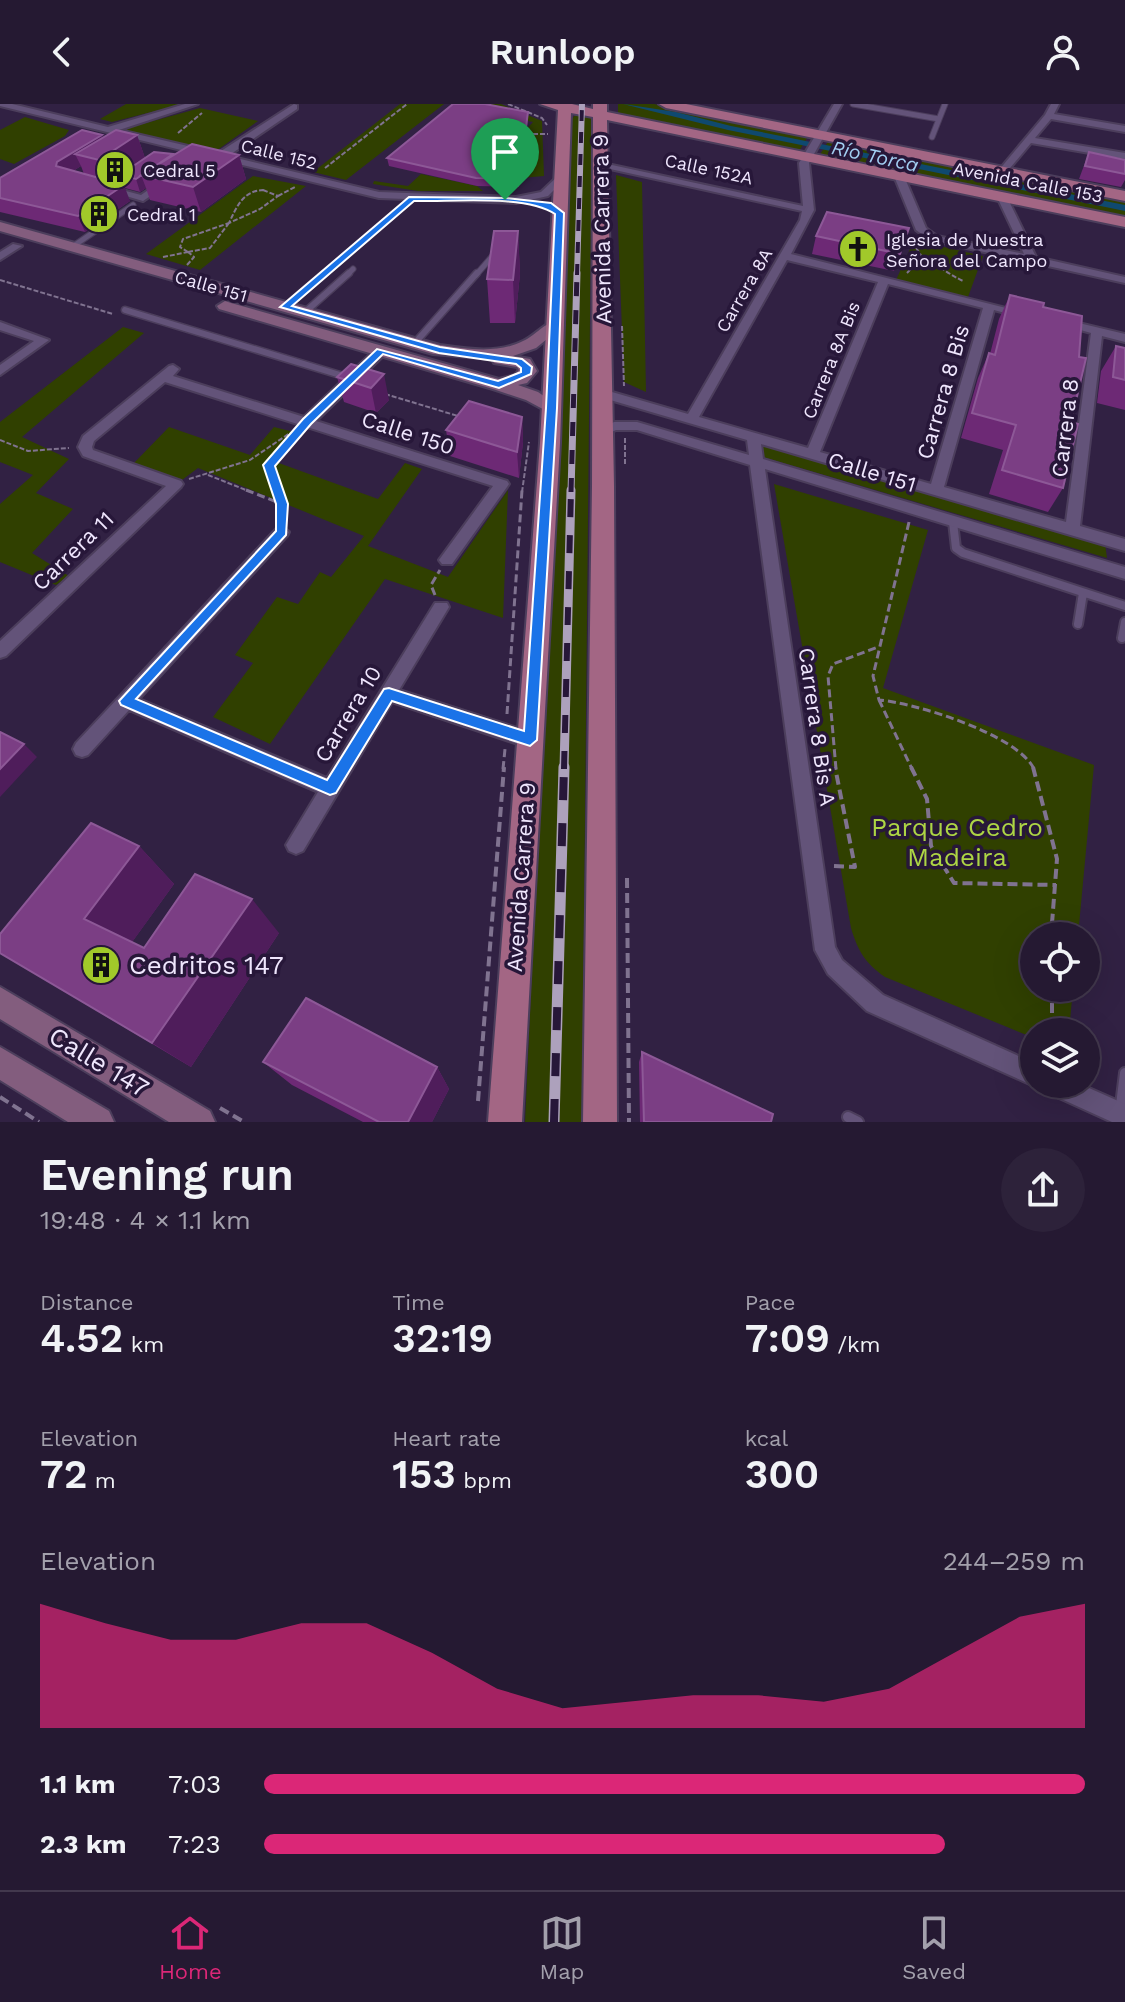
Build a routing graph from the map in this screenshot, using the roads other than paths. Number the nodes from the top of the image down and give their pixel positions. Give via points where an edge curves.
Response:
1 (1, 104) edge
2 (547, 104) edge
3 (666, 104) edge
4 (838, 104) edge
5 (853, 104) edge
6 (917, 104) edge
7 (945, 104) edge
8 (1055, 104) edge
9 (192, 105) edge
10 (565, 106) edge
11 (294, 107) dead end
12 (533, 110) edge
13 (600, 110) edge
14 (912, 114) junction
15 (1049, 116) junction
16 (939, 119) junction
17 (645, 125) junction
18 (94, 127) junction
19 (1125, 129) edge
20 (106, 130) junction
21 (556, 134) junction
22 (77, 137) edge
23 (932, 137) dead end
24 (138, 138) junction
25 (601, 138) junction
26 (818, 138) junction
27 (1028, 140) junction
28 (124, 146) edge
29 (205, 155) junction
30 (1125, 156) edge
31 (218, 158) junction
32 (807, 160) junction
33 (193, 163) edge
34 (601, 164) junction
35 (181, 172) edge
36 (1002, 172) junction
37 (899, 176) junction
38 (561, 178) junction
39 (121, 182) edge
40 (97, 186) edge
41 (110, 190) junction
42 (1125, 196) edge
43 (1002, 197) junction
44 (412, 199) junction
45 (505, 200) junction
46 (133, 205) dead end
47 (809, 210) junction
48 (560, 213) junction
49 (1125, 222) edge
50 (0, 226) edge
51 (0, 241) edge
52 (504, 243) edge
53 (17, 246) junction
54 (72, 247) junction
55 (784, 256) junction
56 (0, 257) edge
57 (1032, 260) junction
58 (353, 269) dead end
59 (884, 280) junction
60 (1125, 280) edge
61 (989, 306) junction
62 (285, 307) junction
63 (125, 310) dead end
64 (304, 313) junction
65 (1035, 317) edge
66 (1051, 320) edge
67 (556, 325) junction
68 (0, 326) edge
69 (1097, 332) junction
70 (1125, 338) edge
71 (414, 344) junction
72 (381, 351) junction
73 (473, 355) junction
74 (0, 371) edge
75 (352, 378) junction
76 (499, 385) junction
77 (605, 394) junction
78 (552, 408) junction
79 (691, 419) junction
80 (307, 422) junction
81 (605, 431) junction
82 (753, 437) junction
83 (812, 454) junction
84 (756, 462) junction
85 (176, 484) joint
86 (936, 490) junction
87 (953, 522) junction
88 (1072, 530) junction
89 (282, 532) road end
90 (1119, 543) edge
91 (447, 560) road end
92 (1118, 571) edge
93 (1083, 593) junction
94 (1125, 606) edge
95 (441, 607) road end
96 (1125, 622) edge
97 (1078, 624) dead end
98 (1122, 638) dead end
99 (1, 649) edge
100 (389, 694) junction
101 (126, 701) junction
102 (518, 736) junction
103 (82, 749) dead end
104 (330, 788) junction
105 (296, 845) dead end
106 (0, 1002) edge
107 (0, 1062) edge
108 (1020, 1069) edge
109 (1125, 1073) edge
110 (1082, 1098) edge
111 (1113, 1114) edge
112 (491, 1115) edge
113 (98, 1122) edge
114 (199, 1122) edge
115 (600, 1122) edge

1 - 18 street, Calle 152
2 - 10 main road, Avenida Calle 153
3 - 26 main road, Avenida Calle 153
4 - 26 street
5 - 14 lane
6 - 14 lane
7 - 16 lane
8 - 15 street
9 - 20 street
10 - 13 main road, Avenida Calle 153
10 - 21 main road, Avenida Carrera 9
11 - 31 street
12 - 21 main road via 549,116
13 - 17 main road, Avenida Calle 153
13 - 25 main road, Avenida Carrera 9
14 - 16 lane
15 - 19 street
15 - 27 street
16 - 23 lane
17 - 25 main road
17 - 32 main road, Avenida Calle 153
18 - 20 street, Calle 152
18 - 22 street
20 - 24 street, Calle 152
21 - 38 main road, Avenida Carrera 9
24 - 28 street
24 - 29 street, Calle 152
25 - 34 main road, Avenida Carrera 9
26 - 32 street
26 - 36 main road, Avenida Calle 153
27 - 30 street
27 - 36 street
29 - 31 street, Calle 152
29 - 33 street
31 - 44 street, Calle 152 via 351,191
32 - 37 main road, Avenida Calle 153
32 - 47 street
34 - 47 street, Calle 152A
34 - 77 main road, Avenida Carrera 9
35 - 41 street via 143,198
36 - 42 main road, Avenida Calle 153
37 - 43 main road, Avenida Calle 153
37 - 57 street via 921,230 934,238
38 - 45 street, Calle 152 via 544,194
38 - 48 main road, Avenida Carrera 9
39 - 41 street
40 - 41 street
43 - 49 main road, Avenida Calle 153
43 - 57 street
44 - 45 street, Calle 152
44 - 62 lane
45 - 48 street, Calle 152 via 548,205
46 - 54 lane
47 - 55 street, Carrera 8A
48 - 67 main road, Avenida Carrera 9
50 - 54 street, Calle 151
51 - 53 street, Calle 151
52 - 71 lane
53 - 56 street
53 - 72 street, Calle 151
54 - 62 street, Calle 151
55 - 59 street
55 - 79 street, Carrera 8A
57 - 60 street
58 - 64 lane
59 - 61 street
59 - 83 street, Carrera 8A Bis
61 - 65 street
61 - 86 street, Carrera 8 Bis
62 - 64 street, Calle 151
63 - 75 lane
64 - 71 street, Calle 151
66 - 69 street
67 - 73 street, Calle 151 via 521,350
67 - 78 main road, Avenida Carrera 9
68 - 74 street via 43,339
69 - 70 street
69 - 88 street, Carrera 8
71 - 73 street, Calle 151
72 - 75 street
72 - 76 street, Calle 151
73 - 76 street via 527,367 521,379
75 - 80 street
76 - 78 street, Calle 151
77 - 79 street, Calle 151
77 - 81 main road, Avenida Carrera 9
78 - 102 main road, Avenida Carrera 9
79 - 82 street, Calle 151
80 - 85 street, Calle 150 via 169,373 88,439 85,447 88,453
80 - 91 street, Calle 150 via 502,484
81 - 84 street, Calle 151 via 637,426
81 - 115 main road, Avenida Carrera 9
82 - 83 street, Calle 151
82 - 84 street, Carrera 8 Bis A
83 - 86 street, Calle 151
84 - 87 street, Calle 151
84 - 108 street, Carrera 8 Bis A via 825,950 835,967 875,1003
85 - 99 street, Carrera 11
86 - 88 street, Calle 151
87 - 92 street, Calle 151
87 - 93 lane via 956,548 963,553
88 - 90 street, Calle 151
89 - 101 street
90 - 92 street
93 - 94 lane
93 - 97 lane
95 - 100 street, Carrera 10
96 - 98 lane
100 - 102 street
100 - 104 street, Carrera 10
101 - 103 street
101 - 104 street
102 - 112 main road, Avenida Carrera 9
104 - 105 street, Carrera 10
106 - 114 street, Calle 147
107 - 113 street
109 - 111 lane
110 - 111 street

